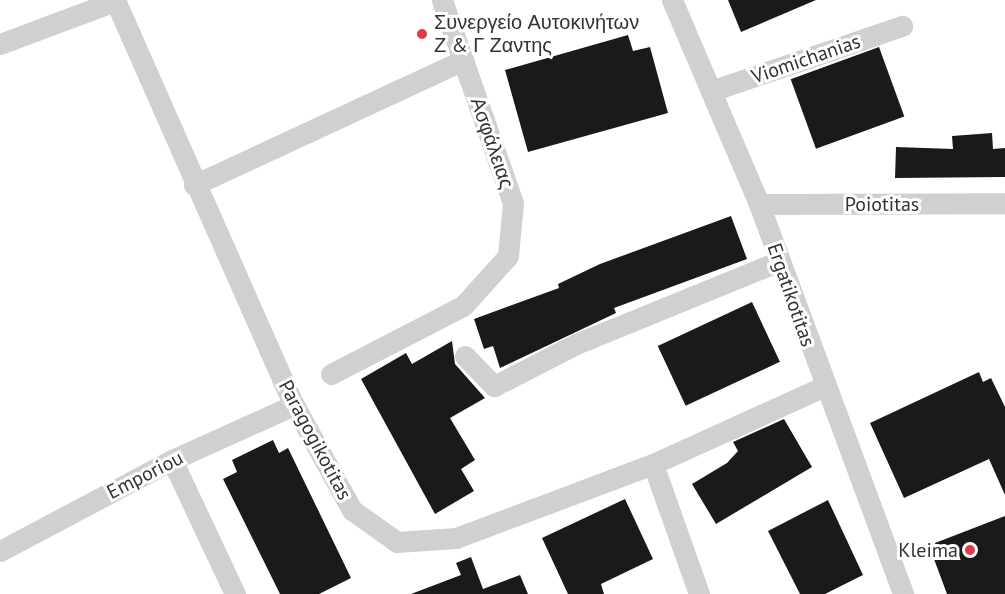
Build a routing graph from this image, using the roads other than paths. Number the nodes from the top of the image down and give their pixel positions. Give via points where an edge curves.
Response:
1 (115, 0) edge
2 (442, 0) edge
3 (672, 0) edge
4 (902, 26) dead end
5 (0, 44) edge
6 (463, 60) junction
7 (711, 91) junction
8 (194, 185) junction
9 (1005, 203) edge
10 (759, 204) junction
11 (779, 261) junction
12 (465, 356) dead end
13 (332, 374) dead end
14 (823, 387) junction
15 (294, 405) junction
16 (172, 460) junction
17 (654, 464) junction
18 (0, 551) edge
19 (235, 594) edge
20 (699, 594) edge
21 (903, 594) edge

1 - 5 street
1 - 8 street, Paragogikotitas
2 - 6 street, Ασφάλειας
3 - 7 street, Ergatikotitas
4 - 7 street, Viomichanias
6 - 8 street
6 - 13 street, Ασφάλειας via 513,203 508,256 463,306
7 - 10 street, Ergatikotitas
8 - 15 street, Paragogikotitas
9 - 10 street, Poiotitas
10 - 11 street, Ergatikotitas
11 - 12 street via 576,344 494,386
11 - 14 street, Ergatikotitas
14 - 17 street, Paragogikotitas
14 - 21 street, Ergatikotitas
15 - 16 street, Emporiou
15 - 17 street, Paragogikotitas via 352,510 397,542 456,538
16 - 18 street, Emporiou
16 - 19 street
17 - 20 street

